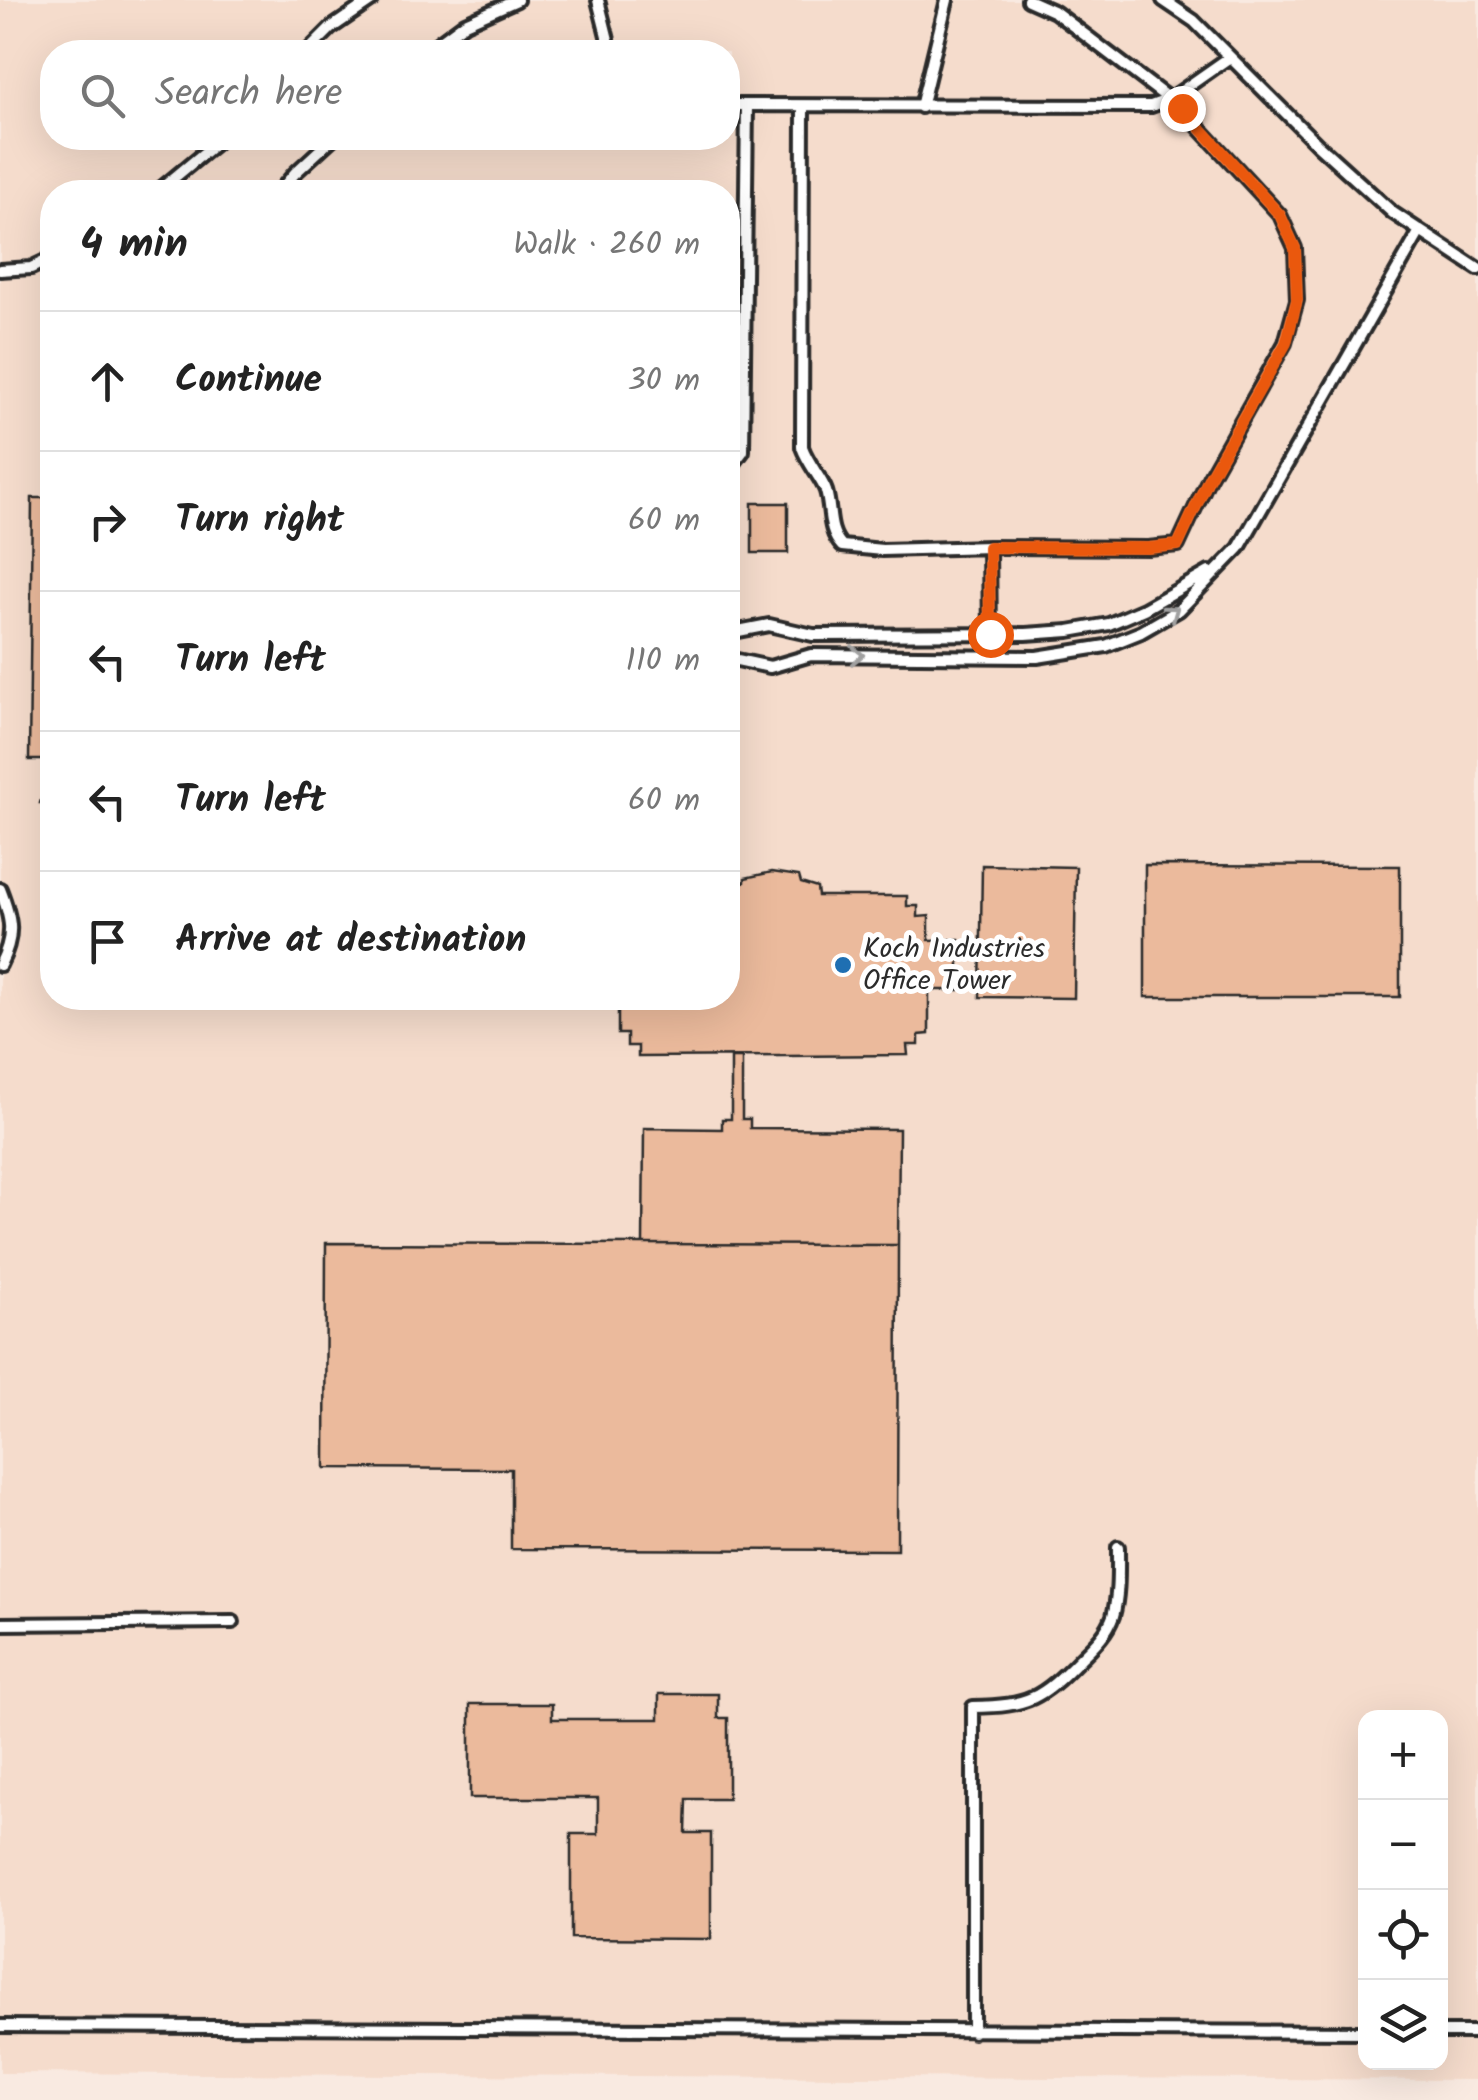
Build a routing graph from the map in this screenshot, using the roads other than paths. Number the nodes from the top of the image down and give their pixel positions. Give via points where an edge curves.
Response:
1 (372, 0) edge
2 (517, 0) edge
3 (598, 0) edge
4 (947, 0) edge
5 (1028, 0) edge
6 (1164, 0) edge
7 (322, 40) edge
8 (443, 40) edge
9 (607, 40) edge
10 (1230, 57) junction
11 (1170, 100) junction
12 (740, 105) edge
13 (748, 105) junction
14 (803, 106) junction
15 (921, 107) junction
16 (208, 150) edge
17 (319, 150) edge
18 (171, 180) edge
19 (288, 180) edge
20 (1420, 231) junction
21 (40, 264) edge
22 (1478, 269) edge
23 (0, 270) edge
24 (740, 457) edge
25 (989, 547) junction
26 (1218, 566) junction
27 (740, 631) edge
28 (813, 634) junction
29 (990, 634) junction
30 (814, 655) junction
31 (740, 658) edge
32 (0, 889) edge
33 (0, 965) edge
34 (1118, 1547) dead end
35 (233, 1622) dead end
36 (0, 1624) edge
37 (0, 2026) edge
38 (972, 2032) junction
39 (1358, 2032) edge
40 (1448, 2032) edge
41 (1478, 2032) edge

1 - 7 lane
2 - 8 lane
3 - 9 lane
4 - 15 lane
5 - 11 lane via 1055,12
6 - 10 lane
10 - 11 lane
10 - 20 lane via 1318,145
11 - 15 lane via 1152,106
11 - 25 lane via 1280,215 1295,248 1297,300 1286,343 1178,545
12 - 13 lane
13 - 14 lane
13 - 24 lane
14 - 15 lane
14 - 25 lane via 802,447 825,486 832,535 842,546 882,550
16 - 18 lane
17 - 19 lane
20 - 22 lane
20 - 26 lane via 1239,548
21 - 23 lane
25 - 29 lane
26 - 29 lane via 1109,624
30 -> 26 lane via 1073,654 1140,632 1179,610
27 - 28 lane via 770,625
28 - 29 lane
28 - 30 lane
30 - 31 lane via 770,667
32 - 33 lane via 11,942
34 - 38 lane via 1112,1619 1100,1638 1048,1691 1005,1706 972,1707
35 - 36 lane
37 - 38 lane
38 - 39 lane
40 - 41 lane

